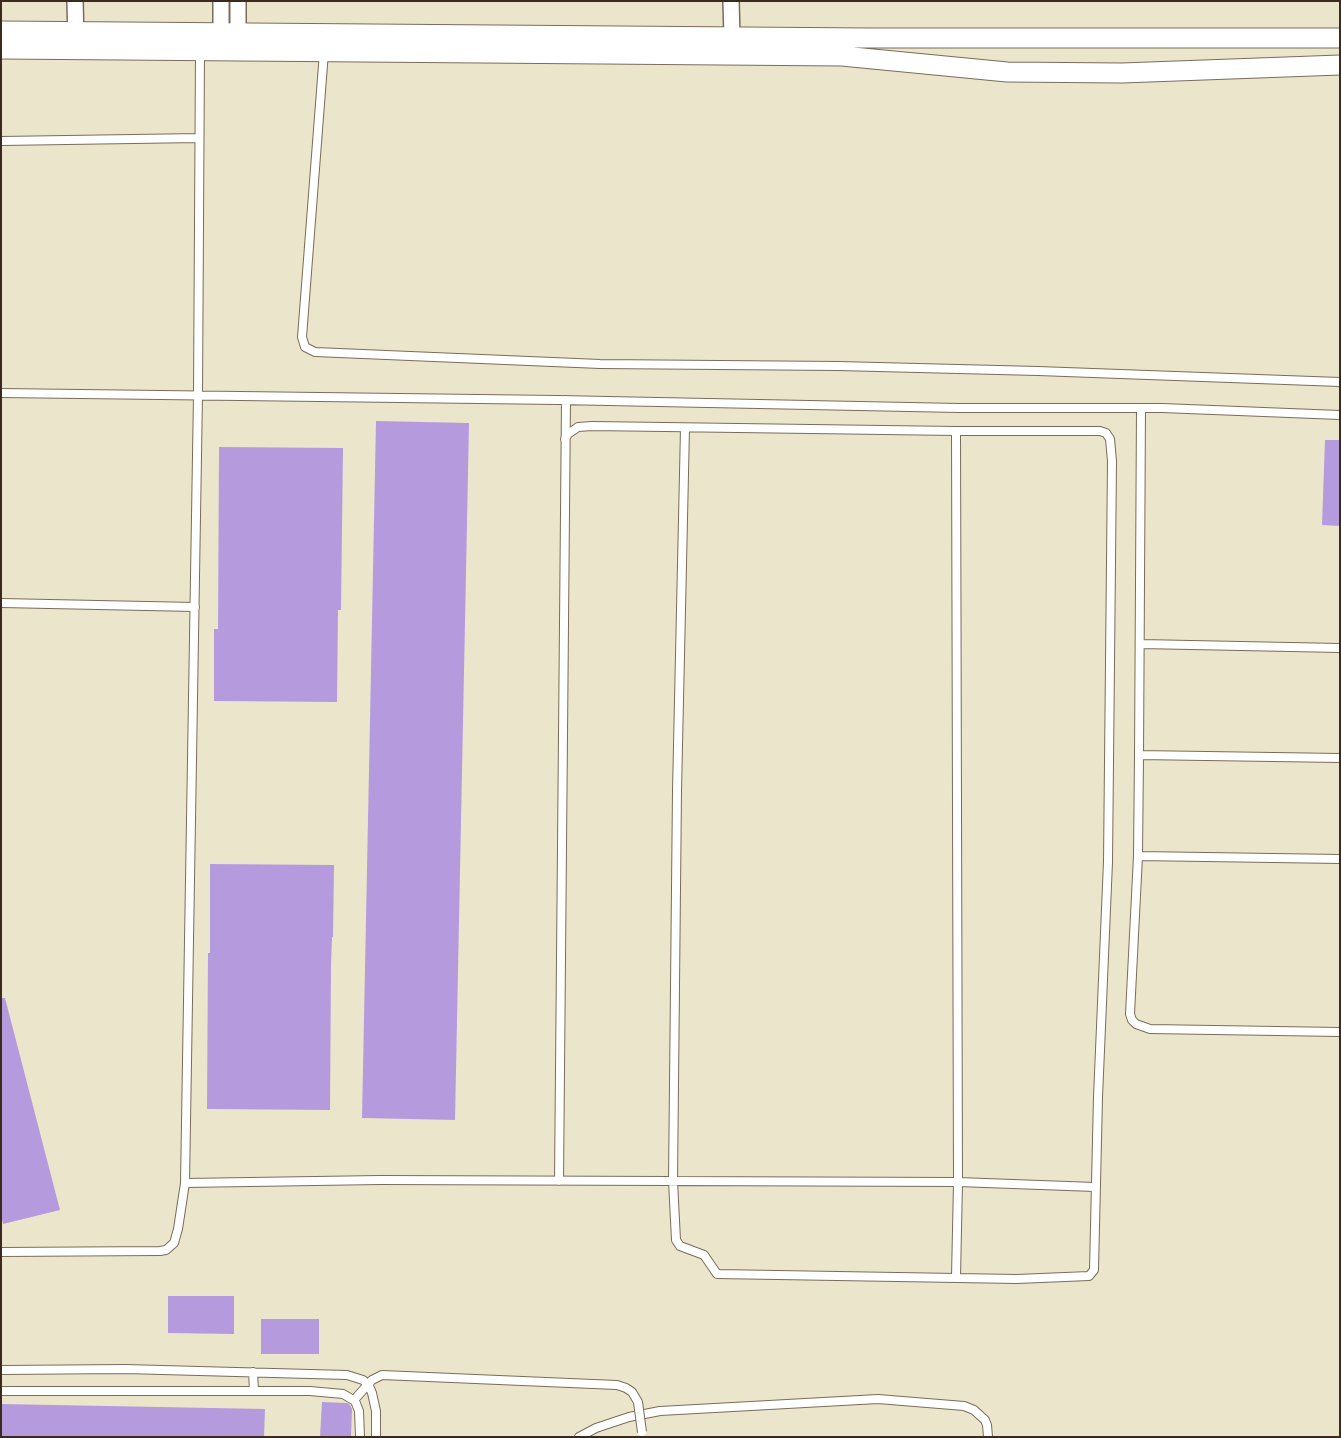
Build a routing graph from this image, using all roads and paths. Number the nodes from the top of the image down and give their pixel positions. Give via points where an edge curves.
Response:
1 (74, 1) edge
2 (221, 1) edge
3 (238, 1) edge
4 (731, 1) edge
5 (1, 31) edge
6 (732, 37) junction
7 (1340, 38) edge
8 (76, 41) junction
9 (200, 42) junction
10 (230, 42) junction
11 (1, 49) edge
12 (324, 52) junction
13 (1340, 65) edge
14 (200, 138) junction
15 (1, 141) edge
16 (1340, 382) edge
17 (1, 393) edge
18 (198, 395) junction
19 (566, 400) junction
20 (1141, 408) junction
21 (1340, 415) edge
22 (684, 428) junction
23 (956, 431) junction
24 (565, 439) junction
25 (1, 603) edge
26 (195, 607) junction
27 (1141, 644) junction
28 (1340, 648) edge
29 (1139, 755) junction
30 (1340, 758) edge
31 (1138, 856) junction
32 (1340, 859) edge
33 (1340, 1032) edge
34 (559, 1180) junction
35 (673, 1181) junction
36 (958, 1182) junction
37 (185, 1183) junction
38 (1096, 1187) junction
39 (1, 1252) edge
40 (956, 1277) junction
41 (1, 1370) edge
42 (253, 1372) junction
43 (367, 1384) junction
44 (1, 1391) edge
45 (254, 1391) junction
46 (354, 1400) junction
47 (642, 1434) edge
48 (360, 1437) edge
49 (376, 1437) edge
50 (579, 1437) edge
51 (988, 1437) edge

1 - 8 street
2 - 10 street
3 - 10 street
4 - 6 street
5 - 8 street
6 - 7 street
6 - 10 street
8 - 9 street
8 - 11 street
9 - 10 street
9 - 14 lane
10 - 12 street
12 - 13 street via 842,56 1007,72 1122,73
12 - 16 lane via 302,337 305,347 315,352 600,364 838,366
14 - 15 lane
14 - 18 lane
17 - 18 lane
18 - 19 lane
18 - 26 lane
19 - 20 lane via 949,408
19 - 24 lane
20 - 21 lane
20 - 27 lane
22 - 23 lane
22 - 24 lane via 583,426 574,429
22 - 35 lane
23 - 36 lane
23 - 38 lane via 1100,431 1112,444 1108,862
24 - 34 lane
25 - 26 lane
26 - 37 lane
27 - 28 lane
27 - 29 lane
29 - 30 lane
29 - 31 lane
31 - 32 lane
31 - 33 lane via 1130,1014 1136,1024 1150,1029
34 - 35 lane
34 - 37 lane
35 - 36 lane
35 - 40 lane via 676,1240 680,1246 704,1255 716,1274
36 - 38 lane
36 - 40 lane
37 - 39 lane via 178,1229 174,1243 166,1250
38 - 40 lane via 1094,1270 1091,1276
41 - 42 lane
42 - 43 lane via 347,1375
42 - 45 lane
43 - 46 lane
43 - 47 lane, bridge via 382,1375 617,1385 632,1392 638,1402
43 - 49 lane via 374,1401
44 - 45 lane
45 - 46 lane via 334,1393
46 - 48 lane via 359,1411
50 - 51 lane via 629,1417 660,1411 878,1399 964,1406 985,1420

